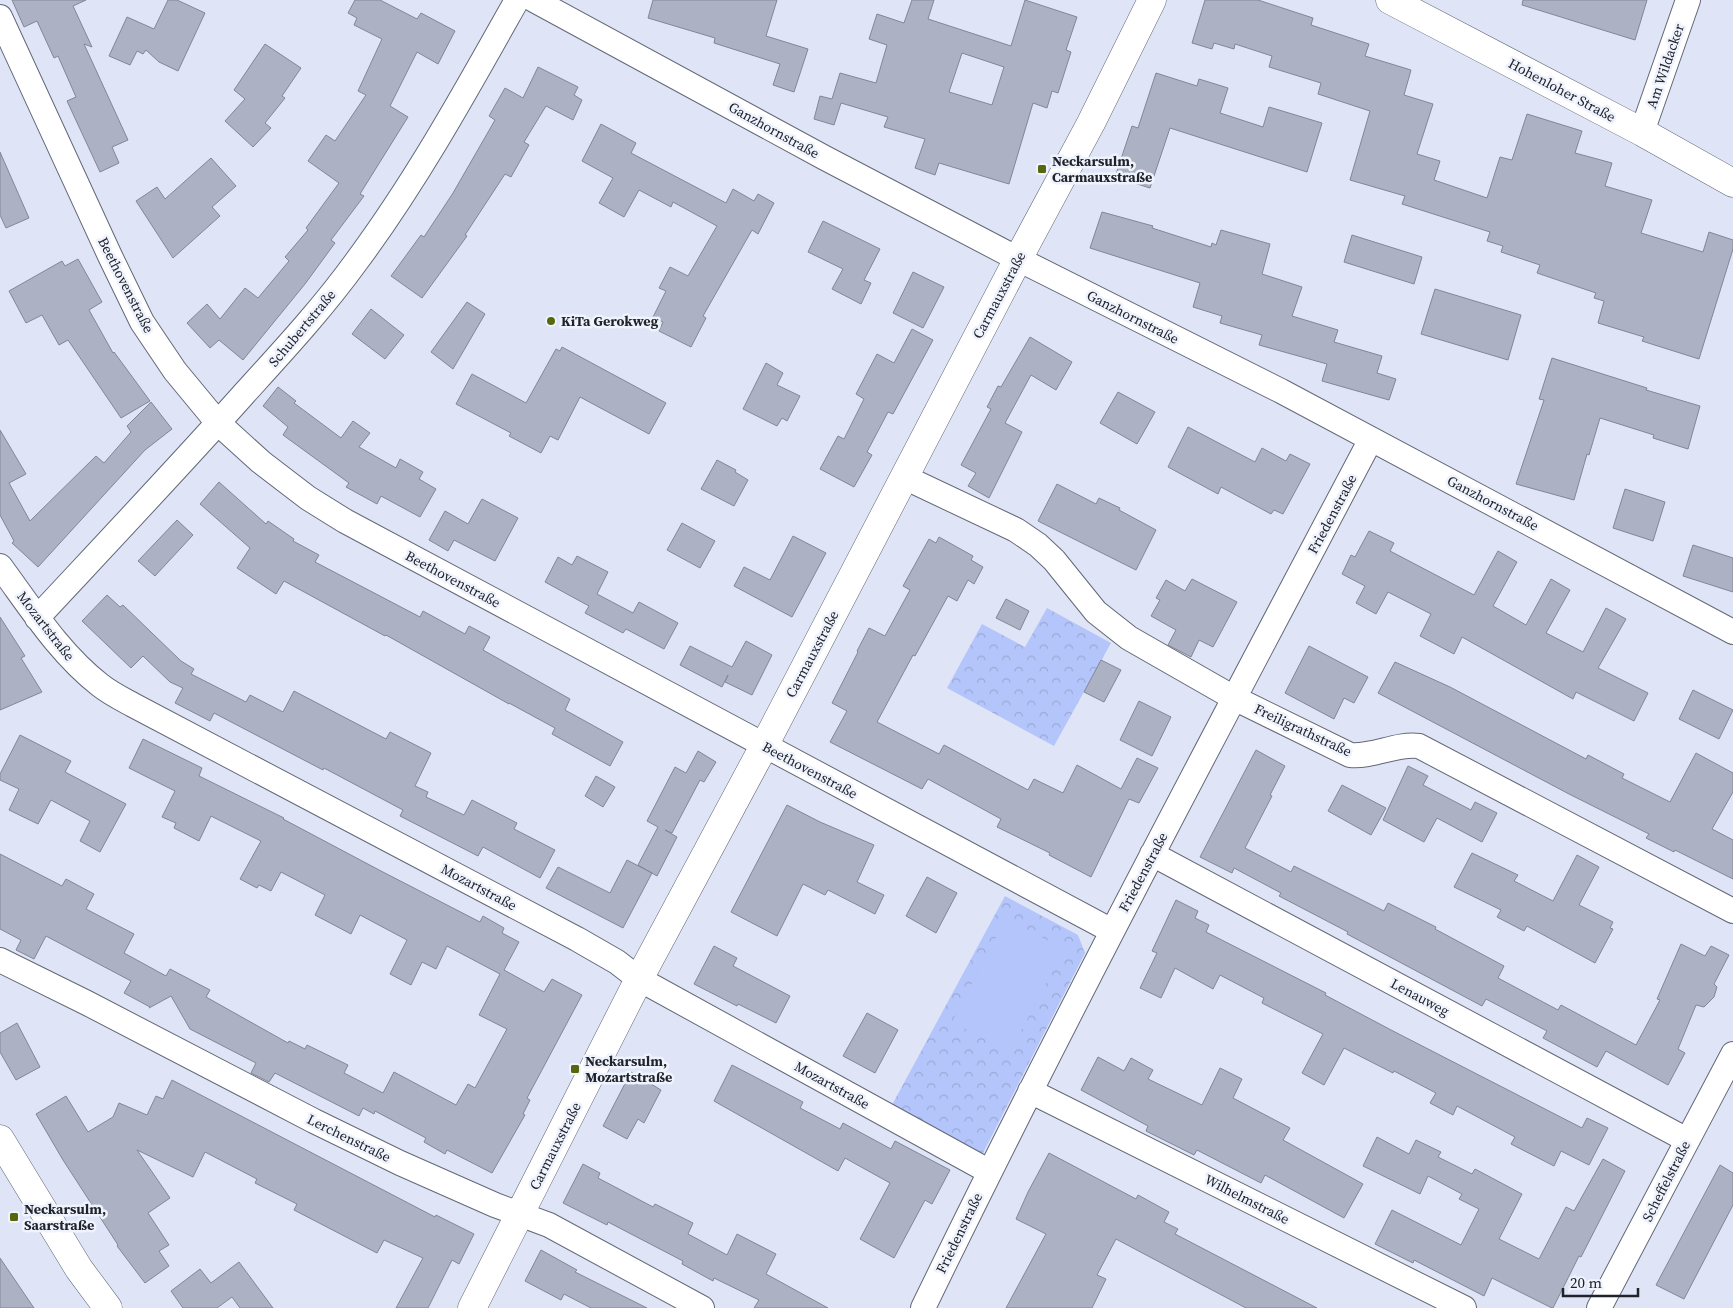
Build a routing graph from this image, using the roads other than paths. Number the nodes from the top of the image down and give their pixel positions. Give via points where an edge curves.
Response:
1 (517, 0) edge
2 (534, 0) edge
3 (1152, 0) edge
4 (1390, 0) edge
5 (1688, 0) edge
6 (0, 17) edge
7 (1642, 132) junction
8 (1733, 184) edge
9 (1018, 259) junction
10 (218, 423) junction
11 (1371, 440) junction
12 (904, 477) junction
13 (0, 566) edge
14 (37, 618) junction
15 (1733, 632) edge
16 (1234, 698) junction
17 (764, 746) junction
18 (1152, 854) junction
19 (1733, 911) edge
20 (1112, 931) junction
21 (0, 960) edge
22 (639, 979) junction
23 (1733, 1054) edge
24 (1030, 1091) junction
25 (0, 1139) edge
26 (1687, 1140) junction
27 (990, 1172) junction
28 (520, 1215) junction
29 (108, 1308) edge
30 (472, 1308) edge
31 (702, 1308) edge
32 (923, 1308) edge
33 (1464, 1308) edge
34 (1599, 1308) edge

1 - 10 street, Schubertstraße via 440,135 356,263 305,326
2 - 9 street, Ganzhornstraße
3 - 9 street, Carmauxstraße
4 - 7 street, Hohenloher Straße
5 - 7 street, Am Wildacker
6 - 10 street, Beethovenstraße via 142,322 175,371
7 - 8 street, Hohenloher Straße
9 - 11 street, Ganzhornstraße via 1281,391
9 - 12 street, Carmauxstraße
10 - 14 street, Schubertstraße
10 - 17 street, Beethovenstraße via 261,462 345,521
11 - 15 street, Ganzhornstraße
11 - 16 street, Friedenstraße
12 - 16 street, Freiligrathstraße via 1016,530 1038,544 1096,612 1128,638
12 - 17 street, Carmauxstraße
13 - 14 street, Mozartstraße
14 - 22 street, Mozartstraße via 76,664 102,687 577,938
16 - 18 street, Friedenstraße
16 - 19 street, Freiligrathstraße via 1350,755 1362,756 1410,745 1419,746
17 - 20 street, Beethovenstraße
17 - 22 street, Carmauxstraße
18 - 20 street, Friedenstraße
18 - 26 street, Lenauweg
20 - 24 street, Friedenstraße
21 - 28 street, Lerchenstraße via 314,1121 400,1163
22 - 27 street, Mozartstraße
22 - 28 street, Carmauxstraße
23 - 26 street, Scheffelstraße
24 - 27 street, Friedenstraße
24 - 33 street, Wilhelmstraße
25 - 29 street via 79,1269
26 - 34 street, Scheffelstraße
27 - 32 street, Friedenstraße
28 - 30 street, Carmauxstraße
28 - 31 street, Lerchenstraße via 548,1224

